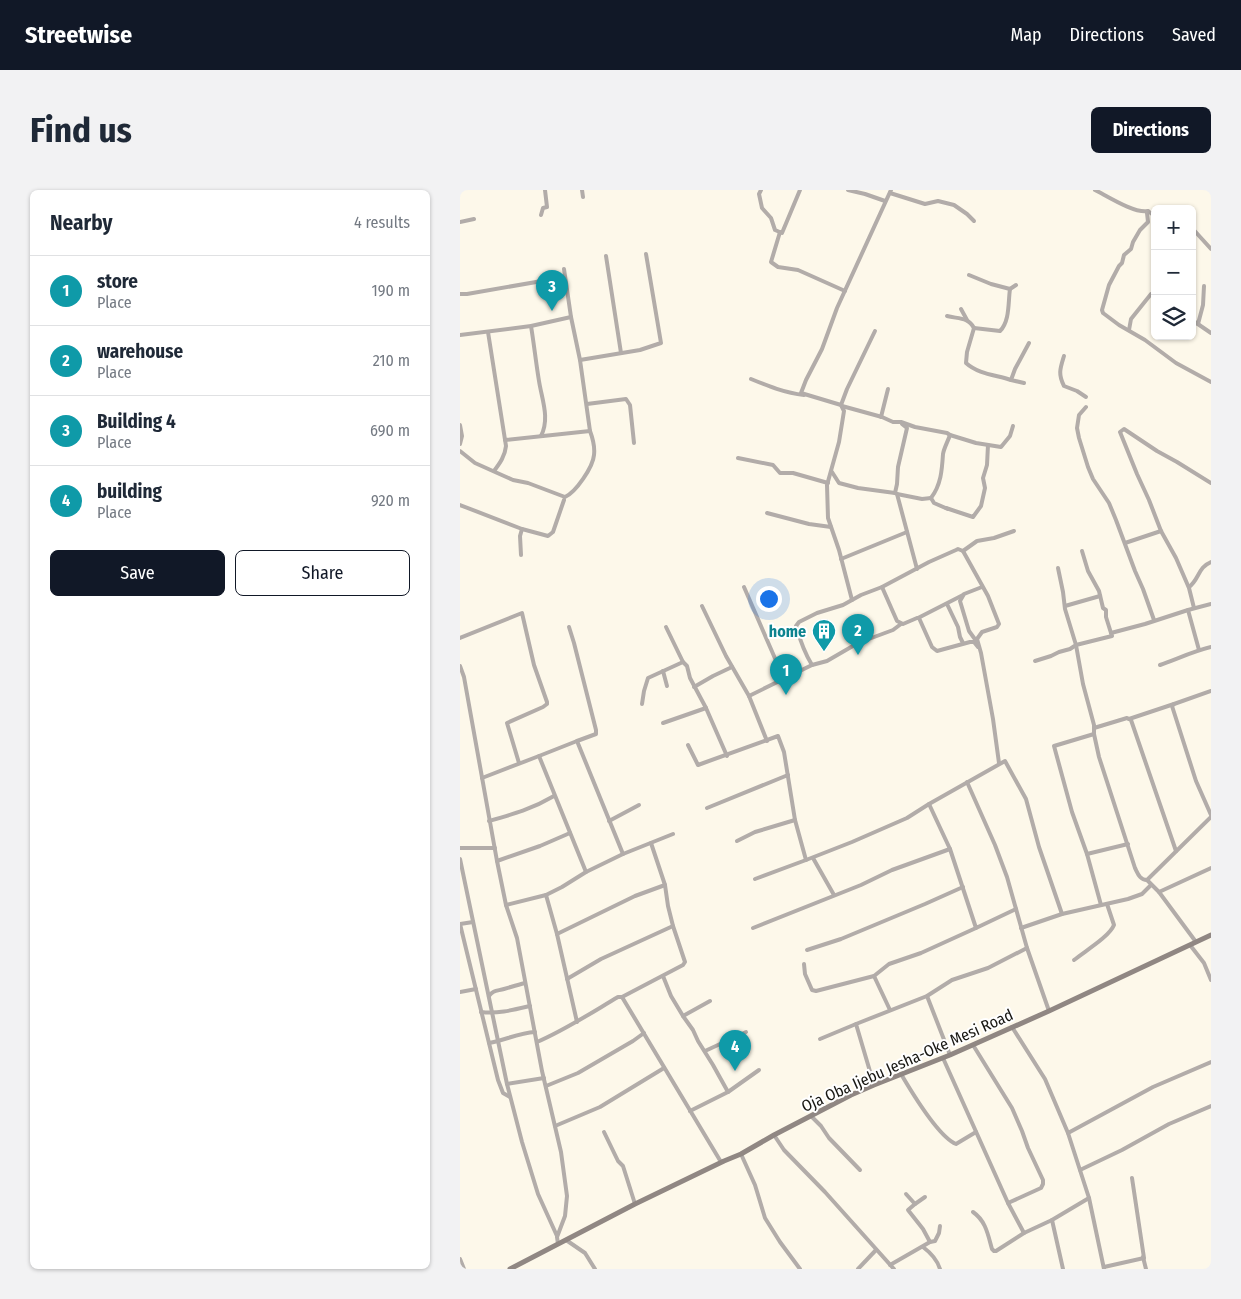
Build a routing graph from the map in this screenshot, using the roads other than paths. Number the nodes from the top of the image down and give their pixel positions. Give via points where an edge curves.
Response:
1 (545, 190) edge
2 (582, 190) edge
3 (761, 190) edge
4 (800, 190) edge
5 (848, 190) edge
6 (1095, 190) edge
7 (890, 191) edge
8 (583, 197) dead end
9 (885, 202) junction
10 (1148, 210) junction
11 (1151, 213) edge
12 (541, 215) dead end
13 (474, 219) dead end
14 (974, 221) dead end
15 (460, 222) edge
16 (780, 232) junction
17 (1196, 232) edge
18 (1211, 249) edge
19 (646, 254) dead end
20 (606, 256) dead end
21 (564, 269) dead end
22 (969, 275) dead end
23 (565, 277) junction
24 (1016, 285) dead end
25 (1204, 286) dead end
26 (1010, 289) junction
27 (845, 291) junction
28 (460, 294) edge
29 (1152, 295) edge
30 (961, 309) dead end
31 (947, 316) dead end
32 (571, 317) junction
33 (967, 320) junction
34 (1198, 324) joint
35 (531, 326) junction
36 (974, 328) junction
37 (1129, 330) junction
38 (876, 331) dead end
39 (488, 332) junction
40 (1211, 333) edge
41 (460, 335) edge
42 (1029, 343) dead end
43 (621, 353) junction
44 (1064, 356) dead end
45 (580, 360) junction
46 (751, 379) dead end
47 (1011, 380) junction
48 (1211, 382) edge
49 (1024, 383) dead end
50 (888, 388) dead end
51 (804, 394) junction
52 (1086, 397) dead end
53 (587, 404) junction
54 (841, 406) junction
55 (1086, 407) dead end
56 (881, 417) junction
57 (901, 422) junction
58 (460, 425) edge
59 (1013, 426) dead end
60 (590, 431) junction
61 (950, 435) junction
62 (541, 436) junction
63 (505, 440) junction
64 (634, 443) dead end
65 (460, 444) edge
66 (988, 445) junction
67 (460, 451) edge
68 (738, 458) dead end
69 (831, 470) junction
70 (494, 471) junction
71 (1211, 483) edge
72 (827, 484) junction
73 (839, 484) junction
74 (896, 494) junction
75 (931, 498) junction
76 (564, 500) dead end
77 (460, 505) edge
78 (767, 513) dead end
79 (831, 527) junction
80 (522, 529) junction
81 (1014, 531) dead end
82 (1160, 531) junction
83 (908, 532) junction
84 (1124, 543) junction
85 (963, 550) junction
86 (1082, 551) dead end
87 (521, 555) dead end
88 (841, 559) junction
89 (1211, 562) edge
90 (917, 568) junction
91 (1058, 568) dead end
92 (744, 587) dead end
93 (882, 587) junction
94 (982, 587) junction
95 (1188, 587) junction
96 (964, 595) junction
97 (1100, 596) junction
98 (852, 600) junction
99 (1063, 602) junction
100 (947, 604) junction
101 (1211, 604) edge
102 (702, 606) dead end
103 (1194, 608) junction
104 (1188, 610) junction
105 (918, 618) junction
106 (1154, 620) junction
107 (901, 624) junction
108 (569, 627) dead end
109 (666, 627) dead end
110 (1111, 633) junction
111 (460, 638) edge
112 (963, 643) junction
113 (978, 645) junction
114 (1076, 645) junction
115 (1211, 647) edge
116 (1199, 650) junction
117 (1035, 661) dead end
118 (682, 662) junction
119 (812, 665) junction
120 (1160, 665) dead end
121 (460, 666) edge
122 (732, 667) junction
123 (663, 671) junction
124 (462, 678) edge
125 (784, 679) junction
126 (667, 686) dead end
127 (694, 687) junction
128 (1211, 691) edge
129 (749, 696) junction
130 (642, 704) dead end
131 (1174, 704) junction
132 (706, 708) junction
133 (1129, 718) junction
134 (663, 723) dead end
135 (1094, 728) junction
136 (1094, 734) junction
137 (577, 741) junction
138 (767, 741) junction
139 (688, 745) dead end
140 (539, 756) junction
141 (727, 756) junction
142 (520, 762) junction
143 (999, 764) junction
144 (788, 775) junction
145 (482, 778) junction
146 (967, 782) junction
147 (554, 796) junction
148 (929, 804) junction
149 (639, 805) dead end
150 (707, 808) dead end
151 (1211, 816) edge
152 (795, 820) junction
153 (489, 821) junction
154 (609, 821) junction
155 (570, 833) junction
156 (673, 834) dead end
157 (737, 841) dead end
158 (651, 843) junction
159 (1128, 844) junction
160 (460, 848) edge
161 (495, 848) junction
162 (950, 849) junction
163 (1176, 851) junction
164 (623, 854) junction
165 (1086, 854) junction
166 (814, 858) junction
167 (460, 859) edge
168 (806, 860) junction
169 (497, 861) junction
170 (1211, 868) edge
171 (586, 872) junction
172 (755, 880) dead end
173 (1147, 880) junction
174 (665, 885) junction
175 (1152, 885) junction
176 (963, 887) junction
177 (1160, 892) junction
178 (546, 894) junction
179 (834, 896) junction
180 (1107, 904) junction
181 (506, 905) junction
182 (1101, 905) junction
183 (1016, 909) junction
184 (1062, 914) junction
185 (473, 922) junction
186 (460, 924) edge
187 (673, 926) junction
188 (753, 928) dead end
189 (976, 928) junction
190 (1021, 928) junction
191 (558, 934) junction
192 (1211, 935) edge
193 (1196, 942) junction
194 (1190, 945) junction
195 (1027, 948) junction
196 (807, 950) dead end
197 (1074, 960) dead end
198 (804, 964) dead end
199 (663, 976) junction
200 (874, 976) junction
201 (567, 979) junction
202 (1211, 980) edge
203 (525, 983) junction
204 (476, 990) junction
205 (460, 992) edge
206 (489, 996) junction
207 (927, 996) junction
208 (622, 997) junction
209 (710, 1001) dead end
210 (530, 1006) junction
211 (890, 1010) junction
212 (1049, 1011) junction
213 (481, 1012) junction
214 (492, 1013) junction
215 (683, 1016) junction
216 (577, 1022) junction
217 (856, 1024) junction
218 (1012, 1027) junction
219 (535, 1032) junction
220 (746, 1032) dead end
221 (644, 1033) junction
222 (820, 1039) dead end
223 (498, 1042) junction
224 (537, 1042) junction
225 (489, 1043) junction
226 (973, 1045) junction
227 (705, 1051) junction
228 (950, 1055) junction
229 (943, 1058) junction
230 (1211, 1062) edge
231 (664, 1068) junction
232 (759, 1070) dead end
233 (901, 1074) junction
234 (544, 1078) junction
235 (507, 1084) junction
236 (874, 1084) junction
237 (546, 1086) junction
238 (728, 1092) junction
239 (510, 1097) junction
240 (1211, 1106) edge
241 (690, 1111) junction
242 (811, 1116) junction
243 (555, 1126) junction
244 (604, 1132) dead end
245 (976, 1132) junction
246 (1068, 1133) junction
247 (774, 1135) junction
248 (741, 1154) junction
249 (721, 1162) junction
250 (860, 1170) dead end
251 (1080, 1170) junction
252 (1132, 1177) dead end
253 (906, 1194) dead end
254 (925, 1197) dead end
255 (1089, 1198) junction
256 (1008, 1203) junction
257 (635, 1204) junction
258 (915, 1204) junction
259 (972, 1212) dead end
260 (1052, 1220) junction
261 (940, 1226) dead end
262 (1024, 1233) junction
263 (558, 1237) junction
264 (566, 1240) junction
265 (930, 1242) junction
266 (558, 1244) junction
267 (923, 1247) junction
268 (876, 1250) junction
269 (1144, 1258) junction
270 (460, 1259) edge
271 (892, 1267) edge
272 (1104, 1268) edge
273 (464, 1269) edge
274 (510, 1269) edge
275 (595, 1269) edge
276 (800, 1269) edge
277 (858, 1269) edge
278 (940, 1269) edge
279 (1063, 1269) edge
280 (1146, 1269) edge

1 - 12 street via 547,207 543,208
2 - 8 street
3 - 16 street via 762,208 771,218 775,230
4 - 16 street
5 - 9 street
6 - 10 street via 1136,210
7 - 9 street
7 - 14 street via 925,204 938,201 954,204
9 - 27 street
10 - 11 street
10 - 37 street via 1148,222 1124,255 1110,283 1102,310
13 - 15 street
16 - 27 street via 771,262
17 - 18 street
19 - 43 street via 662,342
20 - 43 street
21 - 23 street
22 - 26 street
23 - 28 street
23 - 32 street
24 - 26 street
25 - 34 street
26 - 36 street via 1004,327 995,331
27 - 51 street via 806,380 801,393
29 - 37 street via 1131,319
30 - 33 street
31 - 33 street
32 - 35 street
32 - 45 street
33 - 36 street
34 - 40 street
35 - 39 street
35 - 62 street via 545,412
36 - 47 street via 966,363 988,374
37 - 48 street via 1176,363
38 - 54 street via 846,389
39 - 41 street
39 - 63 street
42 - 47 street
43 - 45 street
44 - 52 street via 1060,378 1064,386
45 - 53 street
46 - 51 street via 794,394
47 - 49 street
50 - 56 street
51 - 54 street
53 - 60 street
53 - 64 street via 626,400 630,405
54 - 56 street
54 - 69 street via 844,411
55 - 84 street via 1079,416 1079,438 1088,468 1109,503
56 - 57 street
57 - 61 street
57 - 74 street via 907,428
58 - 65 street
59 - 66 street via 1001,447
60 - 62 street
60 - 70 street via 594,444 591,466 565,497
61 - 66 street
61 - 75 street via 943,453 939,483
62 - 63 street
63 - 70 street via 505,453
66 - 75 street via 981,506 973,518 934,503
67 - 70 street via 475,463
68 - 72 street via 773,465 780,473 793,473
69 - 72 street
69 - 73 street
71 - 82 street via 1124,429 1120,432
72 - 73 street
72 - 79 street
73 - 74 street
74 - 75 street
74 - 83 street
76 - 80 street via 553,532 548,536
77 - 80 street
78 - 79 street
79 - 88 street
80 - 87 street
81 - 85 street via 977,541
82 - 84 street
82 - 95 street
83 - 88 street
83 - 90 street
84 - 106 street
85 - 90 street via 958,549
85 - 94 street
86 - 97 street
88 - 98 street
89 - 95 street via 1204,565
90 - 93 street
91 - 99 street
92 - 125 street
93 - 98 street
93 - 107 street
94 - 96 street
94 - 113 street via 998,624 980,634
95 - 103 street
96 - 100 street
96 - 113 street via 961,606 969,631
97 - 99 street via 1065,606
97 - 110 street
98 - 119 street via 797,624 803,650
99 - 114 street
100 - 105 street
100 - 112 street
101 - 103 street
102 - 122 street
103 - 104 street
104 - 106 street
104 - 116 street
105 - 107 street
105 - 112 street via 937,651
106 - 110 street
107 - 119 street via 827,661
108 - 137 street via 596,730 596,734
109 - 118 street
110 - 114 street via 1112,636
111 - 142 street via 522,613 534,665 548,702 544,707 507,723
112 - 113 street
113 - 143 street
114 - 117 street
114 - 135 street
115 - 116 street
116 - 120 street
118 - 123 street
118 - 127 street via 687,666
119 - 125 street
121 - 124 street
122 - 127 street
122 - 129 street
123 - 126 street
123 - 130 street via 648,678
124 - 145 street
125 - 129 street
127 - 132 street
128 - 131 street
129 - 138 street
131 - 133 street
131 - 151 street via 1173,710 1196,781
132 - 134 street
132 - 141 street
133 - 135 street
133 - 163 street
135 - 136 street
136 - 159 street
136 - 165 street via 1054,746
137 - 140 street
137 - 154 street
138 - 141 street
138 - 144 street via 778,736
139 - 141 street via 698,765
140 - 142 street
140 - 147 street
142 - 145 street
143 - 146 street
143 - 184 street via 1005,761 1026,799
144 - 150 street
144 - 152 street
145 - 153 street
146 - 148 street
146 - 183 street via 995,845
147 - 153 street via 522,812
147 - 155 street
148 - 162 street
148 - 166 street via 907,818
149 - 154 street
151 - 163 street
152 - 157 street
152 - 168 street
153 - 161 street
154 - 164 street
155 - 169 street
155 - 171 street
156 - 158 street
158 - 164 street
158 - 174 street
159 - 165 street
159 - 173 street via 1140,877
160 - 161 street
161 - 169 street
162 - 176 street
162 - 179 street
163 - 173 street
164 - 171 street
165 - 182 street
166 - 168 street
166 - 179 street
167 - 185 street
168 - 172 street
169 - 181 street
170 - 177 street
171 - 178 street
173 - 175 street
174 - 187 street
174 - 191 street
175 - 177 street
175 - 180 street via 1142,894
176 - 189 street
176 - 196 street via 841,939
177 - 193 street
178 - 181 street
178 - 191 street
179 - 188 street
180 - 182 street
180 - 197 street via 1113,927
181 - 203 street via 517,938
182 - 184 street
183 - 189 street
183 - 190 street
184 - 190 street
185 - 186 street
185 - 206 street
186 - 204 street
187 - 199 street via 685,964
187 - 201 street via 601,959
189 - 200 street via 889,964
190 - 195 street
191 - 201 street
192 - 193 main road, Oja Oba Ijebu Jesha-Oke Mesi Road
193 - 194 main road, Oja Oba Ijebu Jesha-Oke Mesi Road
194 - 202 street via 1204,963
194 - 212 main road, Oja Oba Ijebu Jesha-Oke Mesi Road
195 - 207 street via 988,968 952,980
195 - 212 street
198 - 200 street via 805,974 814,991
199 - 208 street
199 - 215 street
200 - 211 street
201 - 216 street
203 - 206 street via 493,991
203 - 210 street
204 - 205 street
204 - 213 street
206 - 214 street
207 - 211 street
207 - 228 street
208 - 216 street
208 - 221 street
209 - 215 street
210 - 214 street
210 - 219 street
211 - 217 street
212 - 218 main road, Oja Oba Ijebu Jesha-Oke Mesi Road
213 - 214 street
213 - 225 street
214 - 223 street
215 - 227 street
216 - 224 street
217 - 222 street
217 - 236 street
218 - 226 main road, Oja Oba Ijebu Jesha-Oke Mesi Road
218 - 246 street via 1045,1079
219 - 223 street
219 - 224 street
220 - 227 street
221 - 231 street
221 - 237 street via 572,1077
223 - 225 street
223 - 235 street
224 - 234 street
225 - 239 street via 500,1086
226 - 228 main road, Oja Oba Ijebu Jesha-Oke Mesi Road
226 - 256 street via 1012,1108 1043,1180 1041,1188
227 - 238 street
228 - 229 main road, Oja Oba Ijebu Jesha-Oke Mesi Road
229 - 233 main road, Oja Oba Ijebu Jesha-Oke Mesi Road
229 - 245 street
230 - 246 street via 1153,1087
231 - 241 street
231 - 243 street via 600,1107
232 - 238 street
233 - 236 main road, Oja Oba Ijebu Jesha-Oke Mesi Road
233 - 245 street via 918,1104 953,1143
234 - 235 street
234 - 237 street
235 - 239 street
236 - 242 main road, Oja Oba Ijebu Jesha-Oke Mesi Road
237 - 243 street
238 - 241 street
239 - 263 street via 538,1194
240 - 251 street
241 - 249 street
242 - 247 main road, Oja Oba Ijebu Jesha-Oke Mesi Road
242 - 250 street
243 - 263 street via 567,1196
244 - 257 street via 623,1166
245 - 256 street
246 - 251 street
247 - 248 main road, Oja Oba Ijebu Jesha-Oke Mesi Road
247 - 268 street
248 - 249 main road, Oja Oba Ijebu Jesha-Oke Mesi Road
248 - 276 street via 765,1218
249 - 257 main road, Oja Oba Ijebu Jesha-Oke Mesi Road
251 - 255 street
252 - 269 street
253 - 258 street
254 - 258 street
255 - 260 street
255 - 272 street
256 - 262 street
257 - 264 main road, Oja Oba Ijebu Jesha-Oke Mesi Road
258 - 265 street via 908,1210
259 - 262 street via 986,1227 994,1251
260 - 262 street
260 - 279 street
261 - 265 street via 935,1241
263 - 266 street
264 - 266 main road, Oja Oba Ijebu Jesha-Oke Mesi Road
264 - 275 street via 585,1253
265 - 267 street
266 - 274 main road, Oja Oba Ijebu Jesha-Oke Mesi Road
267 - 271 street
267 - 278 street via 931,1253
268 - 271 street
268 - 277 street
269 - 272 street
269 - 280 street
270 - 273 street

